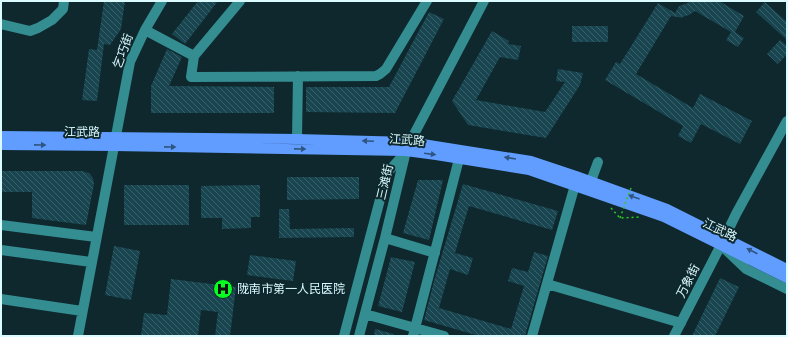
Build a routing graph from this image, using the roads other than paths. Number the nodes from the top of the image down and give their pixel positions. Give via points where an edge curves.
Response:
1 (64, 1) edge
2 (162, 1) edge
3 (240, 1) edge
4 (427, 1) edge
5 (484, 1) edge
6 (1, 24) edge
7 (145, 30) junction
8 (194, 56) junction
9 (298, 76) junction
10 (787, 121) edge
11 (1, 136) edge
12 (297, 139) junction
13 (114, 141) junction
14 (1, 145) edge
15 (408, 147) junction
16 (459, 159) junction
17 (598, 162) dead end
18 (591, 181) junction
19 (575, 185) junction
20 (1, 225) edge
21 (96, 237) junction
22 (385, 238) junction
23 (723, 241) junction
24 (1, 250) edge
25 (435, 253) junction
26 (91, 262) junction
27 (787, 269) edge
28 (787, 278) edge
29 (547, 284) junction
30 (787, 289) edge
31 (1, 299) edge
32 (82, 311) junction
33 (365, 314) junction
34 (681, 323) junction
35 (414, 332) edge
36 (78, 336) edge
37 (344, 336) edge
38 (359, 336) edge
39 (444, 336) edge
40 (532, 336) edge
41 (674, 336) edge

1 - 6 street via 63,9 52,20 38,28 30,30
2 - 7 street, 乞巧街
3 - 8 street
4 - 9 street via 388,66 380,74
5 - 15 street, 三滩街
7 - 8 street
7 - 13 street, 乞巧街 via 130,62
8 - 9 street via 191,77
9 - 12 street
10 - 23 street, 万象街
11 - 13 main road, 江武路
12 - 13 main road, 江武路
15 -> 12 main road, 江武路
14 -> 13 main road, 江武路
13 -> 15 main road, 江武路
13 - 21 street, 乞巧街
15 -> 16 main road, 江武路
18 -> 15 main road, 江武路 via 531,161
15 - 22 street, 三滩街
15 - 37 street via 387,173
16 - 19 main road, 江武路 via 529,170
16 - 25 street
17 - 18 street
23 -> 18 main road, 江武路 via 667,209
19 - 23 main road, 江武路
19 - 29 street
20 - 21 street
21 - 26 street, 乞巧街
22 - 25 street
22 - 33 street, 三滩街
27 -> 23 main road, 江武路
23 - 28 main road, 江武路
23 - 30 street via 746,269
23 - 34 street, 万象街
24 - 26 street
25 - 35 street
26 - 32 street, 乞巧街
29 - 34 street
29 - 40 street
31 - 32 street
32 - 36 street, 乞巧街
33 - 35 street
33 - 38 street, 三滩街
34 - 41 street, 万象街
35 - 39 street

